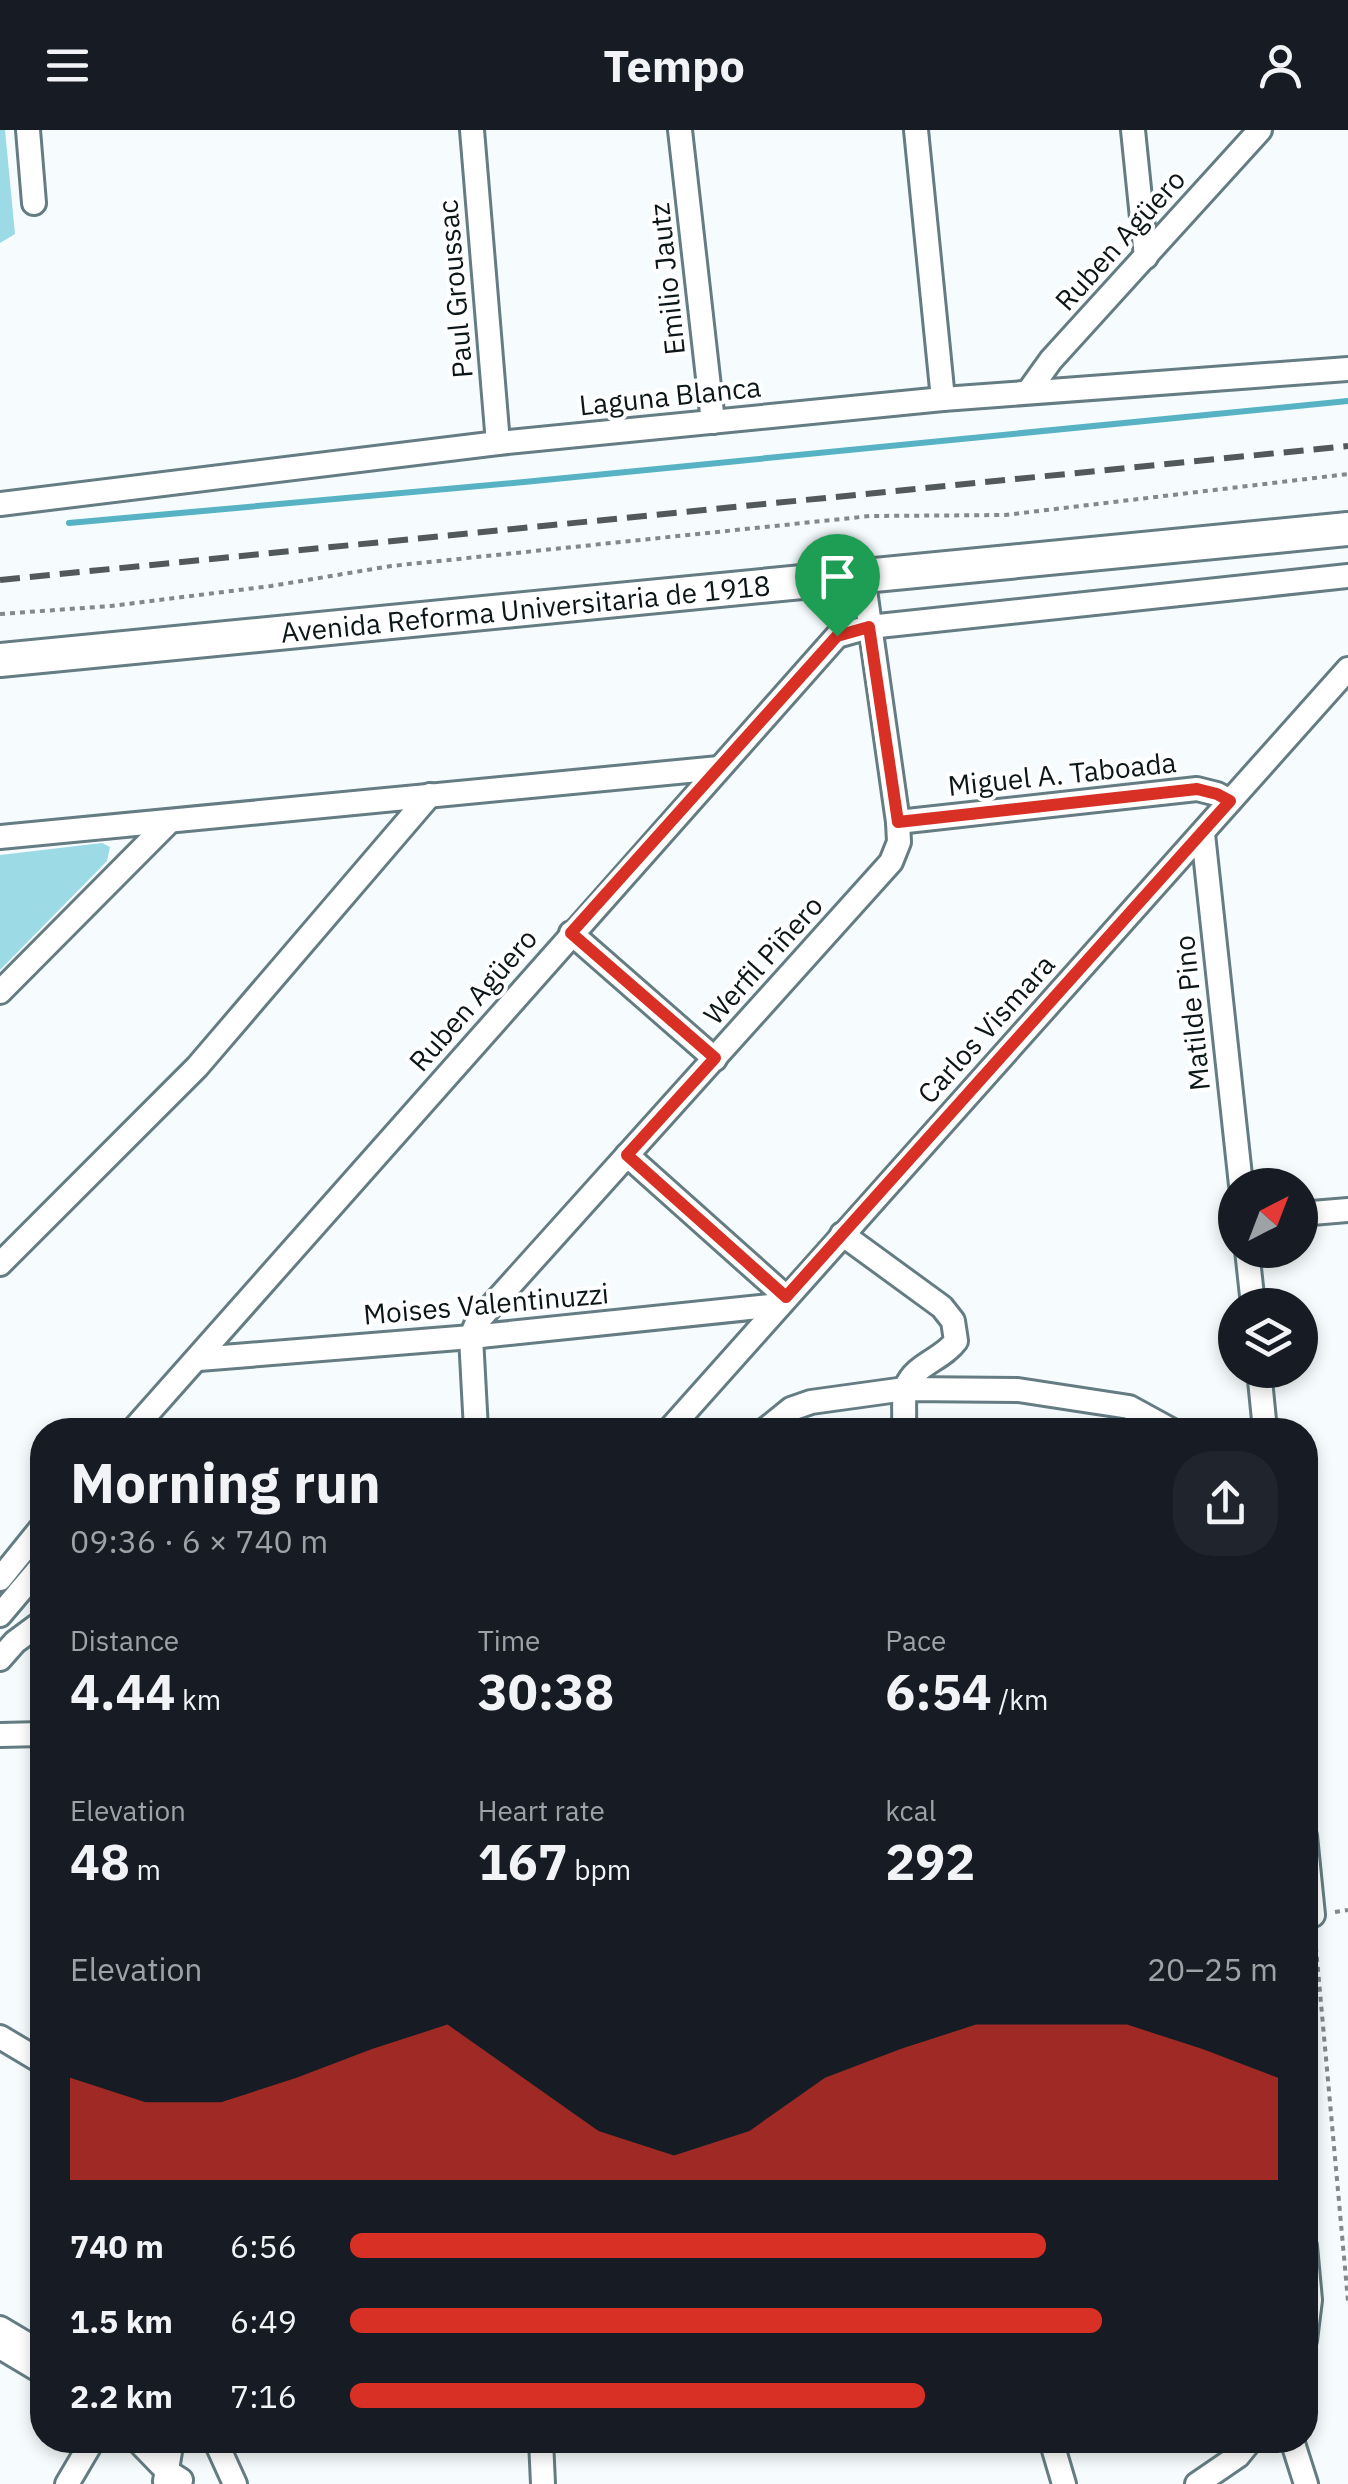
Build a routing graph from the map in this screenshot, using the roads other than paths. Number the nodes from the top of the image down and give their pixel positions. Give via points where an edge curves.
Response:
1 (28, 130) edge
2 (472, 130) edge
3 (680, 130) edge
4 (916, 130) edge
5 (1133, 130) edge
6 (1260, 130) edge
7 (34, 203) dead end
8 (1146, 257) junction
9 (1348, 369) edge
10 (1028, 392) junction
11 (943, 399) junction
12 (713, 422) junction
13 (498, 443) junction
14 (0, 504) edge
15 (1348, 528) edge
16 (863, 576) junction
17 (1348, 576) edge
18 (869, 627) junction
19 (0, 660) edge
20 (1348, 669) edge
21 (719, 768) junction
22 (430, 796) junction
23 (1230, 801) junction
24 (169, 822) junction
25 (898, 822) junction
26 (1204, 834) junction
27 (0, 837) edge
28 (571, 933) junction
29 (0, 992) edge
30 (715, 1058) junction
31 (627, 1155) junction
32 (1238, 1168) edge
33 (1348, 1210) edge
34 (1318, 1212) edge
35 (842, 1234) junction
36 (0, 1264) edge
37 (782, 1301) junction
38 (472, 1337) junction
39 (199, 1359) junction
40 (1261, 1388) edge
41 (906, 1389) junction
42 (144, 1418) edge
43 (475, 1418) edge
44 (680, 1418) edge
45 (781, 1418) edge
46 (903, 1418) edge
47 (1149, 1418) edge
48 (1264, 1418) edge
49 (30, 1542) edge
50 (0, 1578) edge
51 (30, 1579) edge
52 (5, 1602) edge
53 (30, 1631) edge
54 (0, 1659) edge
55 (30, 1734) edge
56 (0, 1735) edge
57 (0, 2036) edge
58 (30, 2055) edge
59 (0, 2328) edge
60 (0, 2347) edge
61 (30, 2347) edge
62 (30, 2365) edge
63 (85, 2453) edge
64 (149, 2453) edge
65 (178, 2453) edge
66 (219, 2453) edge
67 (541, 2453) edge
68 (1055, 2453) edge
69 (1240, 2453) edge
70 (1296, 2453) edge
71 (173, 2480) edge
72 (67, 2484) edge
73 (235, 2484) edge
74 (544, 2484) edge
75 (1064, 2484) edge
76 (1197, 2484) edge
77 (1306, 2484) edge

1 - 7 street
2 - 13 street, Paul Groussac
3 - 12 street, Emilio Jautz
4 - 11 street
5 - 8 street
6 - 8 street, Ruben Agüero
8 - 10 street, Ruben Agüero
9 - 10 street, Laguna Blanca
10 - 11 street, Laguna Blanca
11 - 12 street, Laguna Blanca
12 - 13 street, Laguna Blanca
13 - 14 street, Laguna Blanca
15 - 16 main road, Avenida Reforma Universitaria de 1918
16 - 18 street, Werfil Piñero
16 - 19 main road, Avenida Reforma Universitaria de 1918
17 - 18 street
18 - 21 street, Ruben Agüero via 837,636
18 - 25 street, Werfil Piñero
20 - 23 street, Carlos Vismara
21 - 22 street
21 - 28 street, Ruben Agüero
22 - 24 street
22 - 36 street via 197,1066
23 - 25 street, Miguel A. Taboada via 1197,789
23 - 26 street, Carlos Vismara
24 - 27 street
24 - 29 street
25 - 30 street, Werfil Piñero via 892,862
26 - 32 street, Matilde Pino
26 - 35 street, Carlos Vismara
28 - 30 street
28 - 39 street, Ruben Agüero
30 - 31 street, Werfil Piñero
31 - 37 street
31 - 38 street, Werfil Piñero via 476,1322
33 - 34 street
35 - 37 street, Carlos Vismara
35 - 41 street via 953,1321 956,1341 950,1350 918,1370
37 - 38 street, Moises Valentinuzzi
37 - 44 street, Carlos Vismara
38 - 39 street, Moises Valentinuzzi
38 - 43 street
39 - 42 street, Ruben Agüero
40 - 48 street
41 - 45 street via 810,1402
41 - 46 street
41 - 47 street via 1018,1390 1128,1407
49 - 50 street
51 - 52 street
53 - 54 street
55 - 56 street
57 - 58 street
59 - 61 street
60 - 62 street
63 - 72 street
64 - 71 street
65 - 71 street
66 - 73 street
67 - 74 street
68 - 75 street
69 - 76 street
70 - 77 street

